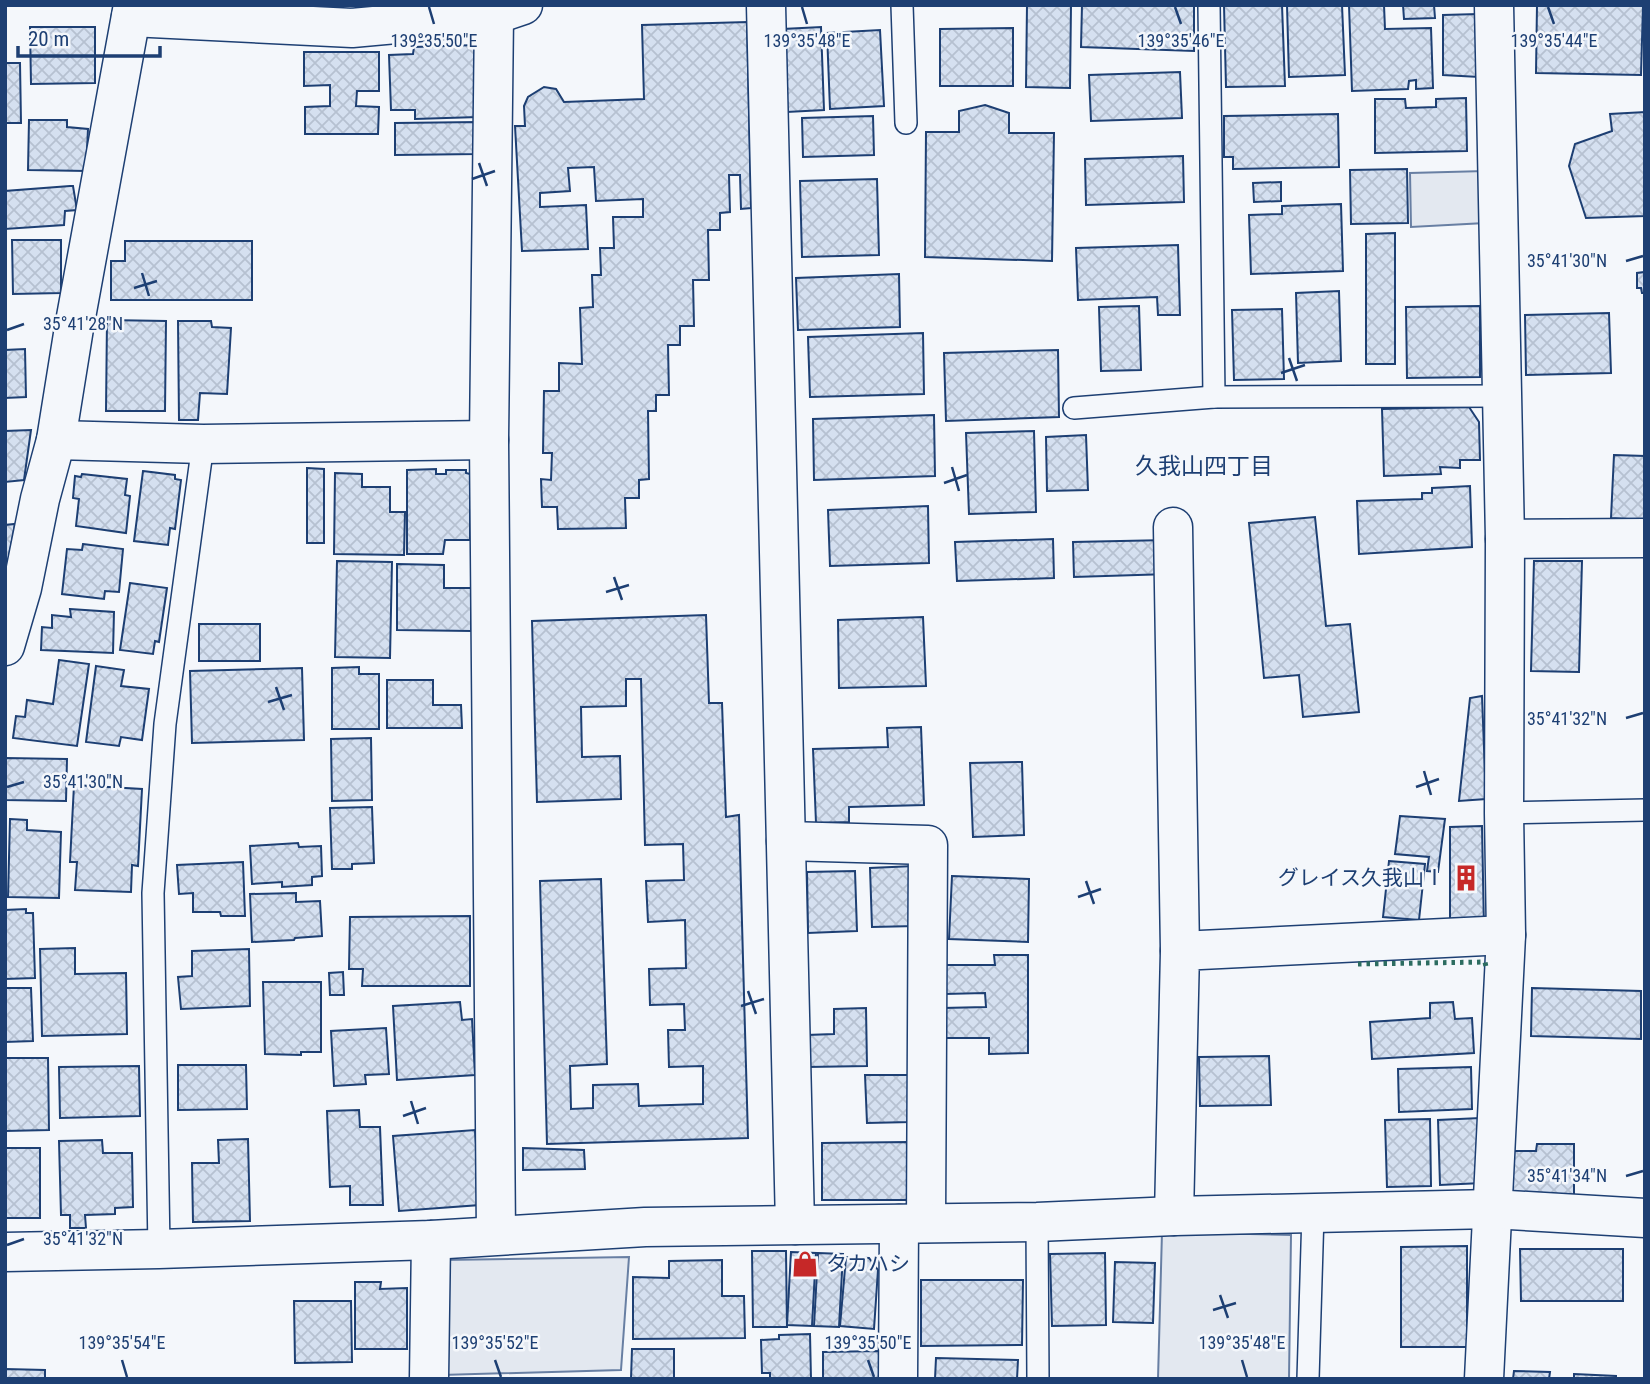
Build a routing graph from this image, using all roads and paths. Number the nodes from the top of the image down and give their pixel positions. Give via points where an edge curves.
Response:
1 (766, 5) edge
2 (902, 5) edge
3 (1209, 5) edge
4 (1494, 5) edge
5 (509, 10) edge
6 (132, 11) edge
7 (906, 123) dead end
8 (1503, 396) junction
9 (1214, 397) junction
10 (1074, 408) dead end
11 (56, 440) junction
12 (489, 440) junction
13 (203, 444) junction
14 (23, 500) edge
15 (1173, 527) dead end
16 (1645, 538) edge
17 (1505, 539) junction
18 (5, 646) edge
19 (1645, 810) edge
20 (1504, 813) junction
21 (786, 841) junction
22 (1506, 935) junction
23 (1180, 951) junction
24 (1492, 1209) junction
25 (1312, 1213) junction
26 (1174, 1216) junction
27 (1645, 1218) edge
28 (1037, 1222) junction
29 (913, 1224) junction
30 (795, 1225) junction
31 (496, 1235) junction
32 (430, 1240) junction
33 (159, 1249) junction
34 (5, 1252) edge
35 (429, 1379) edge
36 (898, 1379) edge
37 (1038, 1379) edge
38 (1308, 1379) edge
39 (1484, 1379) edge

1 - 21 street
2 - 7 lane
3 - 9 lane
4 - 8 street
5 - 6 street via 352,28
5 - 12 street
6 - 11 street
8 - 9 lane
8 - 17 street
9 - 10 lane
11 - 13 street
11 - 14 street
12 - 13 street
12 - 31 street
13 - 33 lane via 166,724 152,893
14 - 18 street via 22,588
15 - 23 street
16 - 17 street
17 - 20 street
19 - 20 lane
20 - 22 street
21 - 29 street via 928,845
21 - 30 street
22 - 23 street
22 - 24 street
23 - 26 street
24 - 25 street
24 - 27 street
24 - 39 street
25 - 26 street
25 - 38 lane
26 - 28 street
28 - 29 street
28 - 37 lane
29 - 30 street
29 - 36 street
30 - 31 street
31 - 32 street
32 - 33 street
32 - 35 street
33 - 34 street

